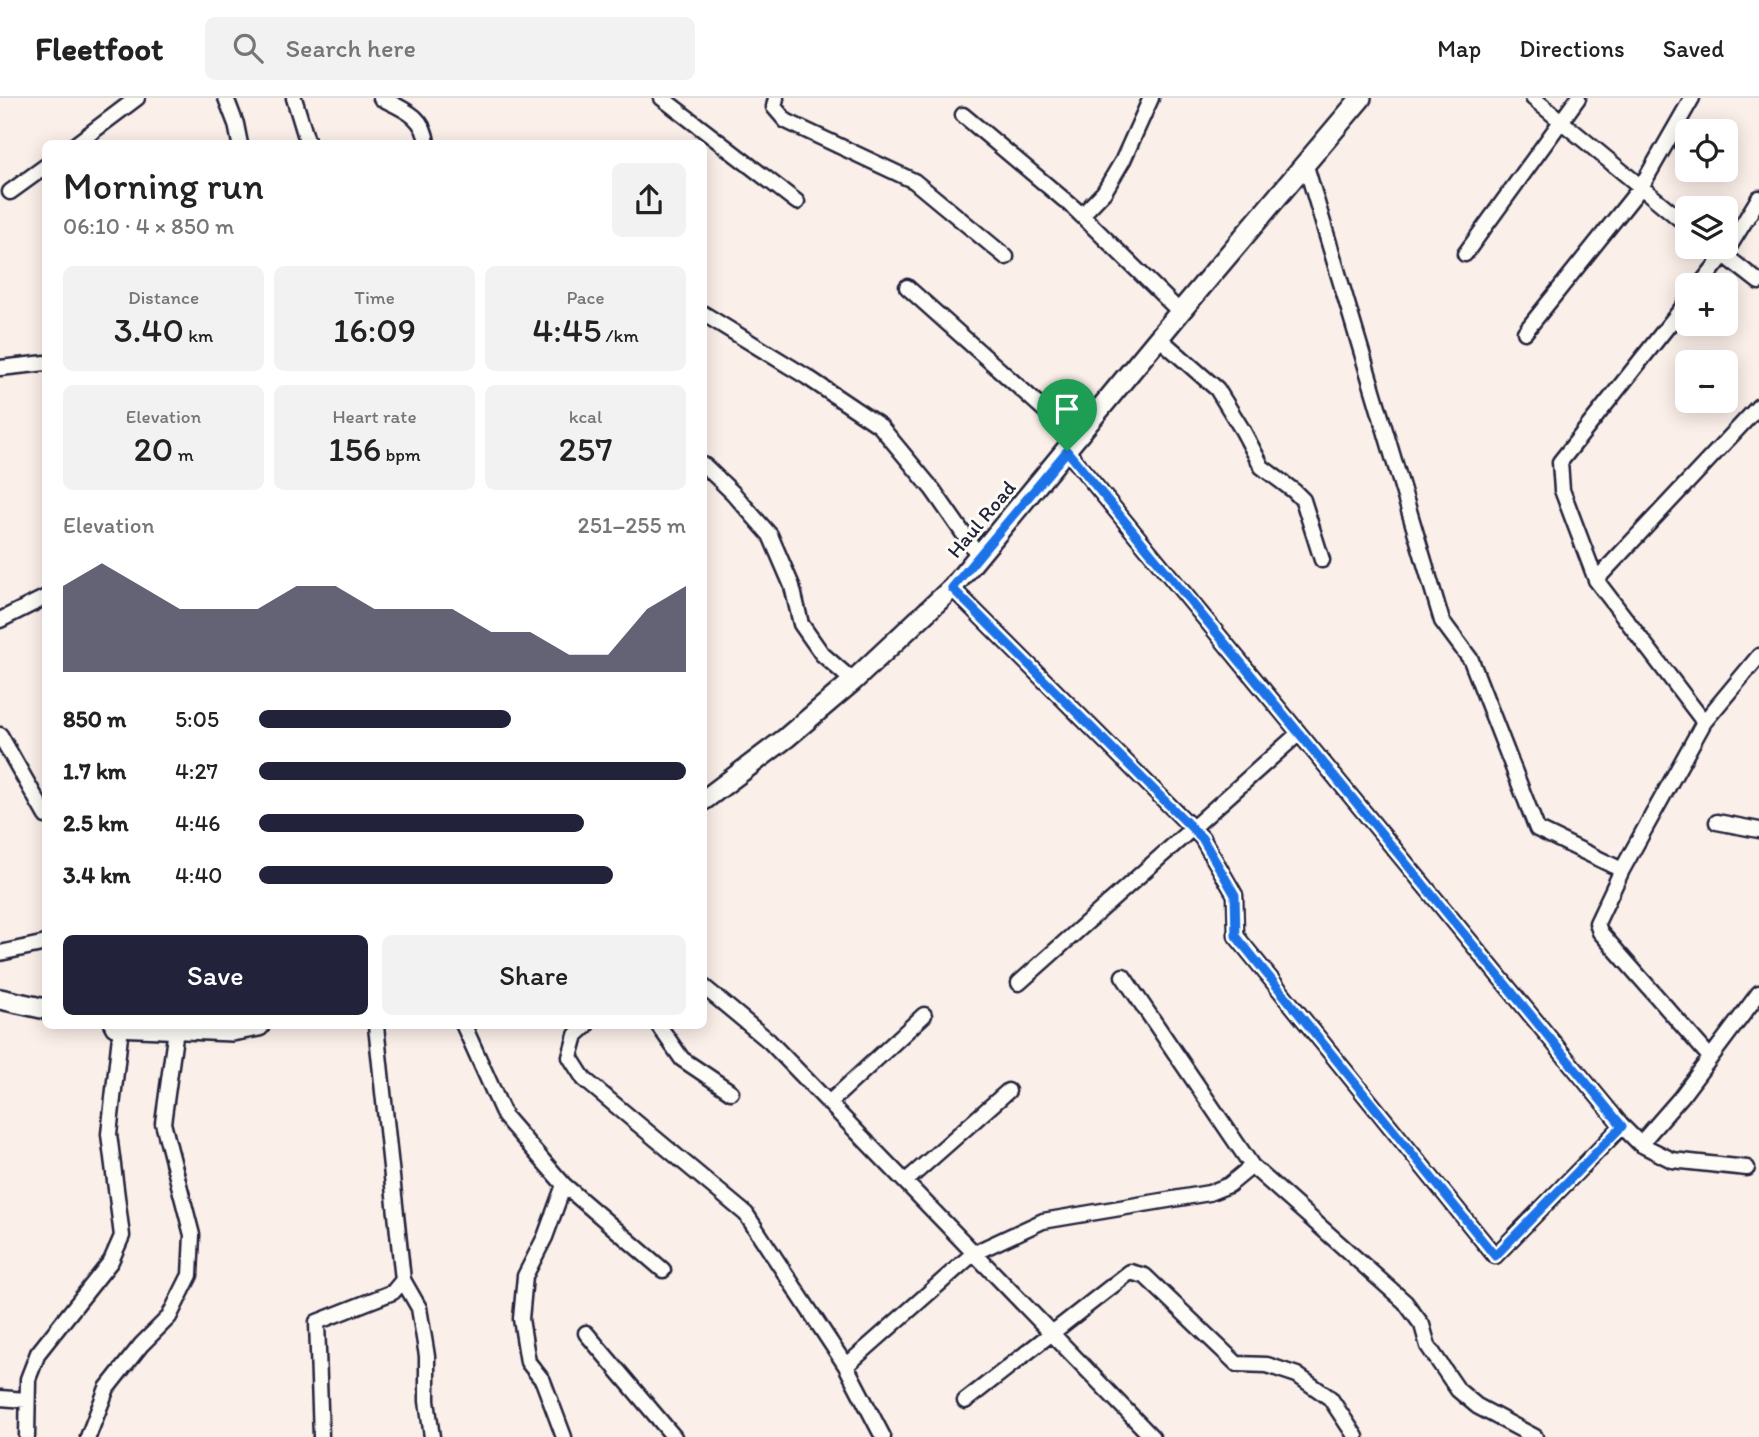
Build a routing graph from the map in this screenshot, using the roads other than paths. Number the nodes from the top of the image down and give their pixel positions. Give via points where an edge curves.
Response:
1 (137, 98) edge
2 (226, 98) edge
3 (294, 98) edge
4 (381, 98) edge
5 (662, 98) edge
6 (776, 98) edge
7 (1152, 98) edge
8 (1361, 98) edge
9 (1533, 98) edge
10 (1578, 98) edge
11 (1692, 98) edge
12 (964, 115) dead end
13 (1562, 122) junction
14 (81, 140) edge
15 (239, 140) edge
16 (307, 140) edge
17 (426, 140) edge
18 (1306, 166) junction
19 (42, 169) edge
20 (1641, 187) junction
21 (9, 192) dead end
22 (1759, 198) edge
23 (797, 202) dead end
24 (1082, 215) junction
25 (1675, 215) edge
26 (1738, 226) edge
27 (1465, 254) dead end
28 (1006, 257) dead end
29 (1729, 259) edge
30 (1759, 282) edge
31 (907, 287) dead end
32 (1180, 312) junction
33 (707, 316) edge
34 (1675, 317) edge
35 (1525, 332) dead end
36 (1159, 338) junction
37 (42, 364) edge
38 (0, 369) edge
39 (1759, 406) edge
40 (1072, 445) junction
41 (707, 468) edge
42 (979, 556) junction
43 (1322, 560) dead end
44 (1596, 580) junction
45 (952, 588) junction
46 (42, 599) edge
47 (0, 620) edge
48 (1759, 656) edge
49 (853, 681) junction
50 (1704, 722) junction
51 (1299, 733) junction
52 (0, 735) edge
53 (707, 798) edge
54 (42, 809) edge
55 (1717, 822) dead end
56 (1193, 828) junction
57 (1759, 830) edge
58 (1622, 870) junction
59 (42, 944) edge
60 (0, 953) edge
61 (1123, 976) dead end
62 (1019, 983) dead end
63 (707, 990) edge
64 (1759, 992) edge
65 (0, 999) edge
66 (42, 1008) edge
67 (924, 1016) dead end
68 (118, 1029) edge
69 (176, 1029) joint
70 (243, 1029) edge
71 (376, 1029) edge
72 (465, 1029) edge
73 (583, 1029) edge
74 (661, 1029) edge
75 (1709, 1056) junction
76 (1007, 1091) dead end
77 (731, 1092) dead end
78 (830, 1102) junction
79 (1622, 1126) junction
80 (1640, 1144) junction
81 (1252, 1166) junction
82 (1747, 1168) dead end
83 (906, 1181) junction
84 (564, 1185) junction
85 (974, 1253) junction
86 (663, 1270) dead end
87 (403, 1280) junction
88 (586, 1332) dead end
89 (1052, 1335) junction
90 (846, 1366) junction
91 (0, 1398) edge
92 (26, 1400) junction
93 (965, 1401) dead end
94 (318, 1436) edge
95 (27, 1437) edge
96 (88, 1437) edge
97 (432, 1437) edge
98 (564, 1437) edge
99 (674, 1437) edge
100 (883, 1437) edge
101 (1152, 1437) edge
102 (1356, 1437) edge
103 (1535, 1437) edge

1 - 14 street
2 - 15 street
3 - 16 street
4 - 17 street via 421,122
5 - 23 street
6 - 28 street via 774,107 786,121 914,181
7 - 24 street via 1104,192
8 - 18 main road, Haul Road
9 - 13 street
10 - 13 street
11 - 20 street
12 - 24 street
13 - 20 street
13 - 27 street
18 - 32 main road, Haul Road
18 - 58 street via 1442,621 1471,660 1537,829
19 - 21 street
20 - 25 street
20 - 35 street
22 - 26 street
24 - 32 street
29 - 30 street
31 - 40 street
32 - 36 main road, Haul Road
33 - 42 street via 880,426 933,489
34 - 44 street via 1560,462 1562,490
36 - 40 main road, Haul Road
36 - 43 street via 1217,389 1262,467 1303,500
37 - 38 street
39 - 44 street
40 - 42 main road, Haul Road
40 - 51 street
41 - 49 street via 770,535 792,586 801,624 822,654
42 - 45 main road, Haul Road
44 - 50 street
45 - 49 main road, Haul Road
45 - 56 street
46 - 47 street
48 - 50 street
49 - 53 main road, Haul Road
50 - 58 street
51 - 56 street
51 - 79 street
52 - 54 street
55 - 57 street
56 - 62 street
56 - 79 street via 1235,895 1236,936 1495,1256
58 - 75 street via 1597,923 1600,932
59 - 60 street
61 - 81 street
63 - 78 street via 769,1041
64 - 75 street
65 - 66 main road
67 - 78 street
68 - 92 street via 110,1134 122,1236 111,1261 38,1353
69 - 70 main road
69 - 96 street via 163,1123 192,1235 190,1275 169,1317 107,1388
71 - 87 street
72 - 84 street via 506,1117
73 - 90 street via 576,1035 570,1057 584,1079 746,1214
74 - 77 street via 682,1059
75 - 80 street
76 - 83 street
78 - 83 street
79 - 80 street
80 - 82 street via 1672,1160
81 - 85 street via 1229,1185 1209,1193 1042,1221
81 - 103 street via 1405,1302 1458,1390 1477,1406
83 - 85 street
84 - 86 street
84 - 98 street via 545,1237 524,1276 521,1319 528,1362 542,1381
85 - 89 street
85 - 90 street
87 - 94 street via 393,1292 317,1322
87 - 97 street via 419,1308
88 - 99 street
89 - 93 street
89 - 101 street
89 - 102 street via 1130,1272 1145,1276 1237,1364 1268,1365 1297,1375 1330,1398
90 - 100 street
91 - 92 street
92 - 95 street

